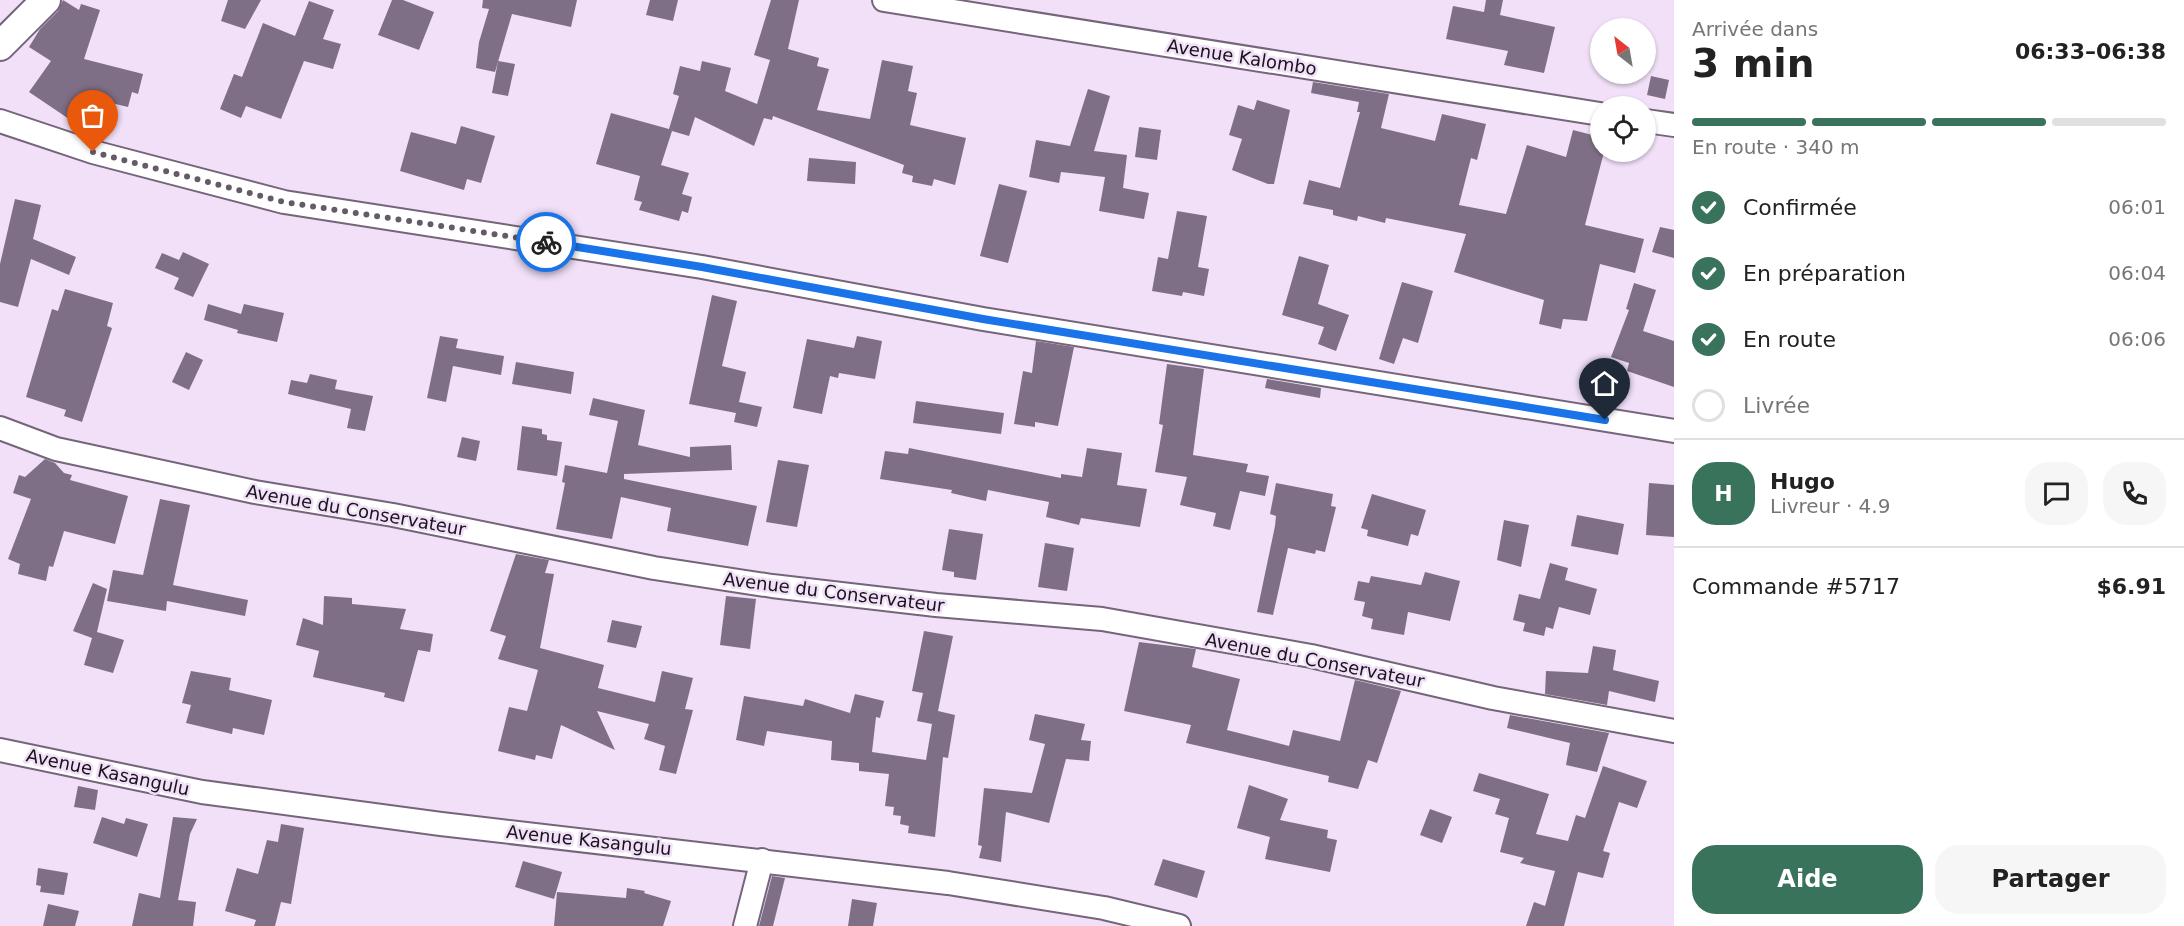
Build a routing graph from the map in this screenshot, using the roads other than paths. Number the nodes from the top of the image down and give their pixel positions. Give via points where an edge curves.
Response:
1 (46, 0) edge
2 (885, 0) edge
3 (0, 46) edge
4 (1590, 112) edge
5 (0, 121) edge
6 (1656, 123) edge
7 (1674, 126) edge
8 (0, 428) edge
9 (1674, 431) edge
10 (1674, 731) edge
11 (0, 750) edge
12 (762, 860) junction
13 (745, 926) edge
14 (1179, 926) edge

1 - 3 street
2 - 4 street, Avenue Kalombo
5 - 9 street via 93,152 284,202 690,265 983,319
6 - 7 street
8 - 10 street, Avenue du Conservateur via 56,449 255,492 393,515 654,568 924,604 1102,619 1311,656 1493,698
11 - 12 street, Avenue Kasangulu via 202,792
12 - 13 street
12 - 14 street, Avenue Kasangulu via 959,885 1104,908

